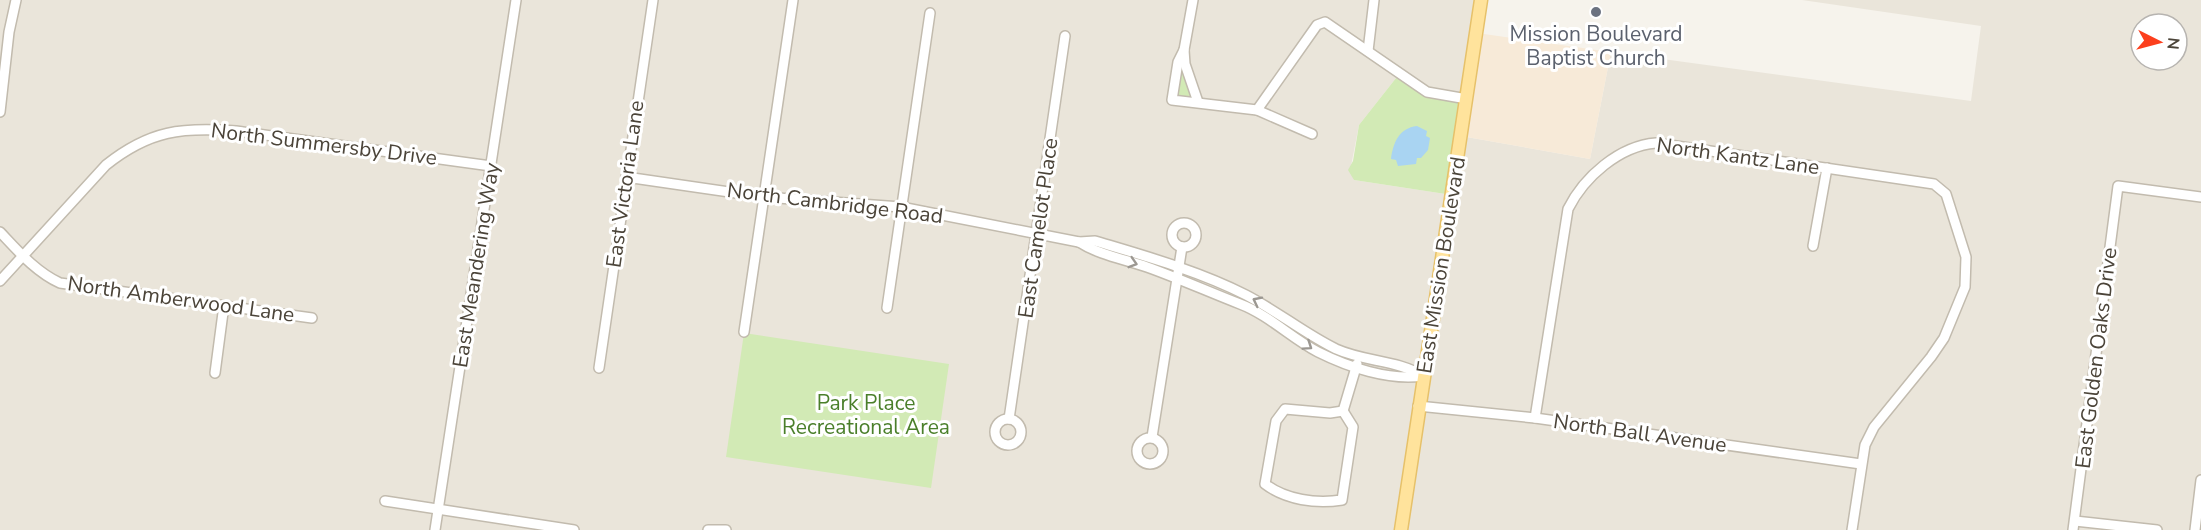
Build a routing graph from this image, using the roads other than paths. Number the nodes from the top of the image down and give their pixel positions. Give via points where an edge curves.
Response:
1 (16, 0) edge
2 (516, 0) edge
3 (652, 0) edge
4 (794, 0) edge
5 (1193, 0) edge
6 (1374, 0) edge
7 (1481, 0) edge
8 (930, 13) dead end
9 (1065, 36) dead end
10 (1184, 50) junction
11 (1368, 51) junction
12 (1467, 99) junction
13 (1198, 102) junction
14 (1257, 110) junction
15 (0, 112) edge
16 (1312, 134) dead end
17 (491, 166) junction
18 (1827, 168) junction
19 (626, 177) junction
20 (764, 196) junction
21 (2201, 197) edge
22 (901, 207) junction
23 (0, 232) edge
24 (1038, 233) junction
25 (1078, 242) junction
26 (1813, 246) dead end
27 (1182, 247) dead end
28 (22, 256) junction
29 (1180, 270) junction
30 (0, 280) edge
31 (1178, 280) junction
32 (224, 305) junction
33 (887, 308) dead end
34 (312, 318) dead end
35 (744, 332) dead end
36 (1358, 363) junction
37 (598, 368) dead end
38 (215, 373) dead end
39 (1423, 375) junction
40 (1418, 406) junction
41 (1343, 411) junction
42 (1534, 418) junction
43 (1009, 419) dead end
44 (1152, 438) dead end
45 (1861, 464) junction
46 (2201, 480) edge
47 (385, 501) dead end
48 (437, 509) junction
49 (2074, 526) edge
50 (435, 530) edge
51 (574, 530) edge
52 (708, 530) edge
53 (726, 530) edge
54 (1401, 530) edge
55 (1852, 530) edge
56 (2157, 530) edge
57 (2195, 530) edge

1 - 15 street
2 - 17 street, East Meandering Way
3 - 19 street, East Victoria Lane
4 - 20 street
5 - 10 street
6 - 11 street
7 - 12 main road, East Mission Boulevard
8 - 22 street
9 - 24 street, East Camelot Place
10 - 13 street
10 - 13 street via 1178,62 1172,100
11 - 12 street via 1427,92
11 - 14 street via 1331,24 1321,23
12 - 39 main road, East Mission Boulevard
13 - 14 street
14 - 16 street
17 - 28 street, North Summersby Drive via 236,131 173,130 148,137 106,165
17 - 48 street, East Meandering Way
18 - 26 street
18 - 42 street, North Kantz Lane via 1656,143 1622,153 1593,175 1577,191 1568,209
18 - 45 street, North Kantz Lane via 1934,184 1946,195 1966,257 1965,286 1947,330 1932,357 1874,427
19 - 20 street, North Cambridge Road
19 - 37 street, East Victoria Lane
20 - 22 street, North Cambridge Road
20 - 35 street
21 - 49 street, East Golden Oaks Drive via 2118,186
22 - 24 street, North Cambridge Road
22 - 33 street
23 - 28 street, North Amberwood Lane
24 - 25 street, North Cambridge Road
24 - 43 street, East Camelot Place
25 - 29 street, North Cambridge Road via 1095,241
25 -> 31 street, North Cambridge Road
27 - 29 street
28 - 30 street, North Summersby Drive
28 - 32 street, North Amberwood Lane via 60,283
29 - 31 street
36 -> 29 street, North Cambridge Road via 1271,308
31 -> 36 street, North Cambridge Road via 1258,312 1317,351
31 - 44 street
32 - 34 street, North Amberwood Lane
32 - 38 street
36 - 39 street, North Cambridge Road via 1409,367
36 - 41 street
39 - 40 main road, East Mission Boulevard
40 - 42 street, North Ball Avenue
40 - 54 main road, East Mission Boulevard
41 - 41 street via 1353,427 1342,500 1325,502 1279,495 1265,484 1276,421 1285,409
42 - 45 street, North Ball Avenue
45 - 55 street
46 - 57 street
47 - 48 street
48 - 50 street, East Meandering Way
48 - 51 street
49 - 56 street
52 - 53 street

